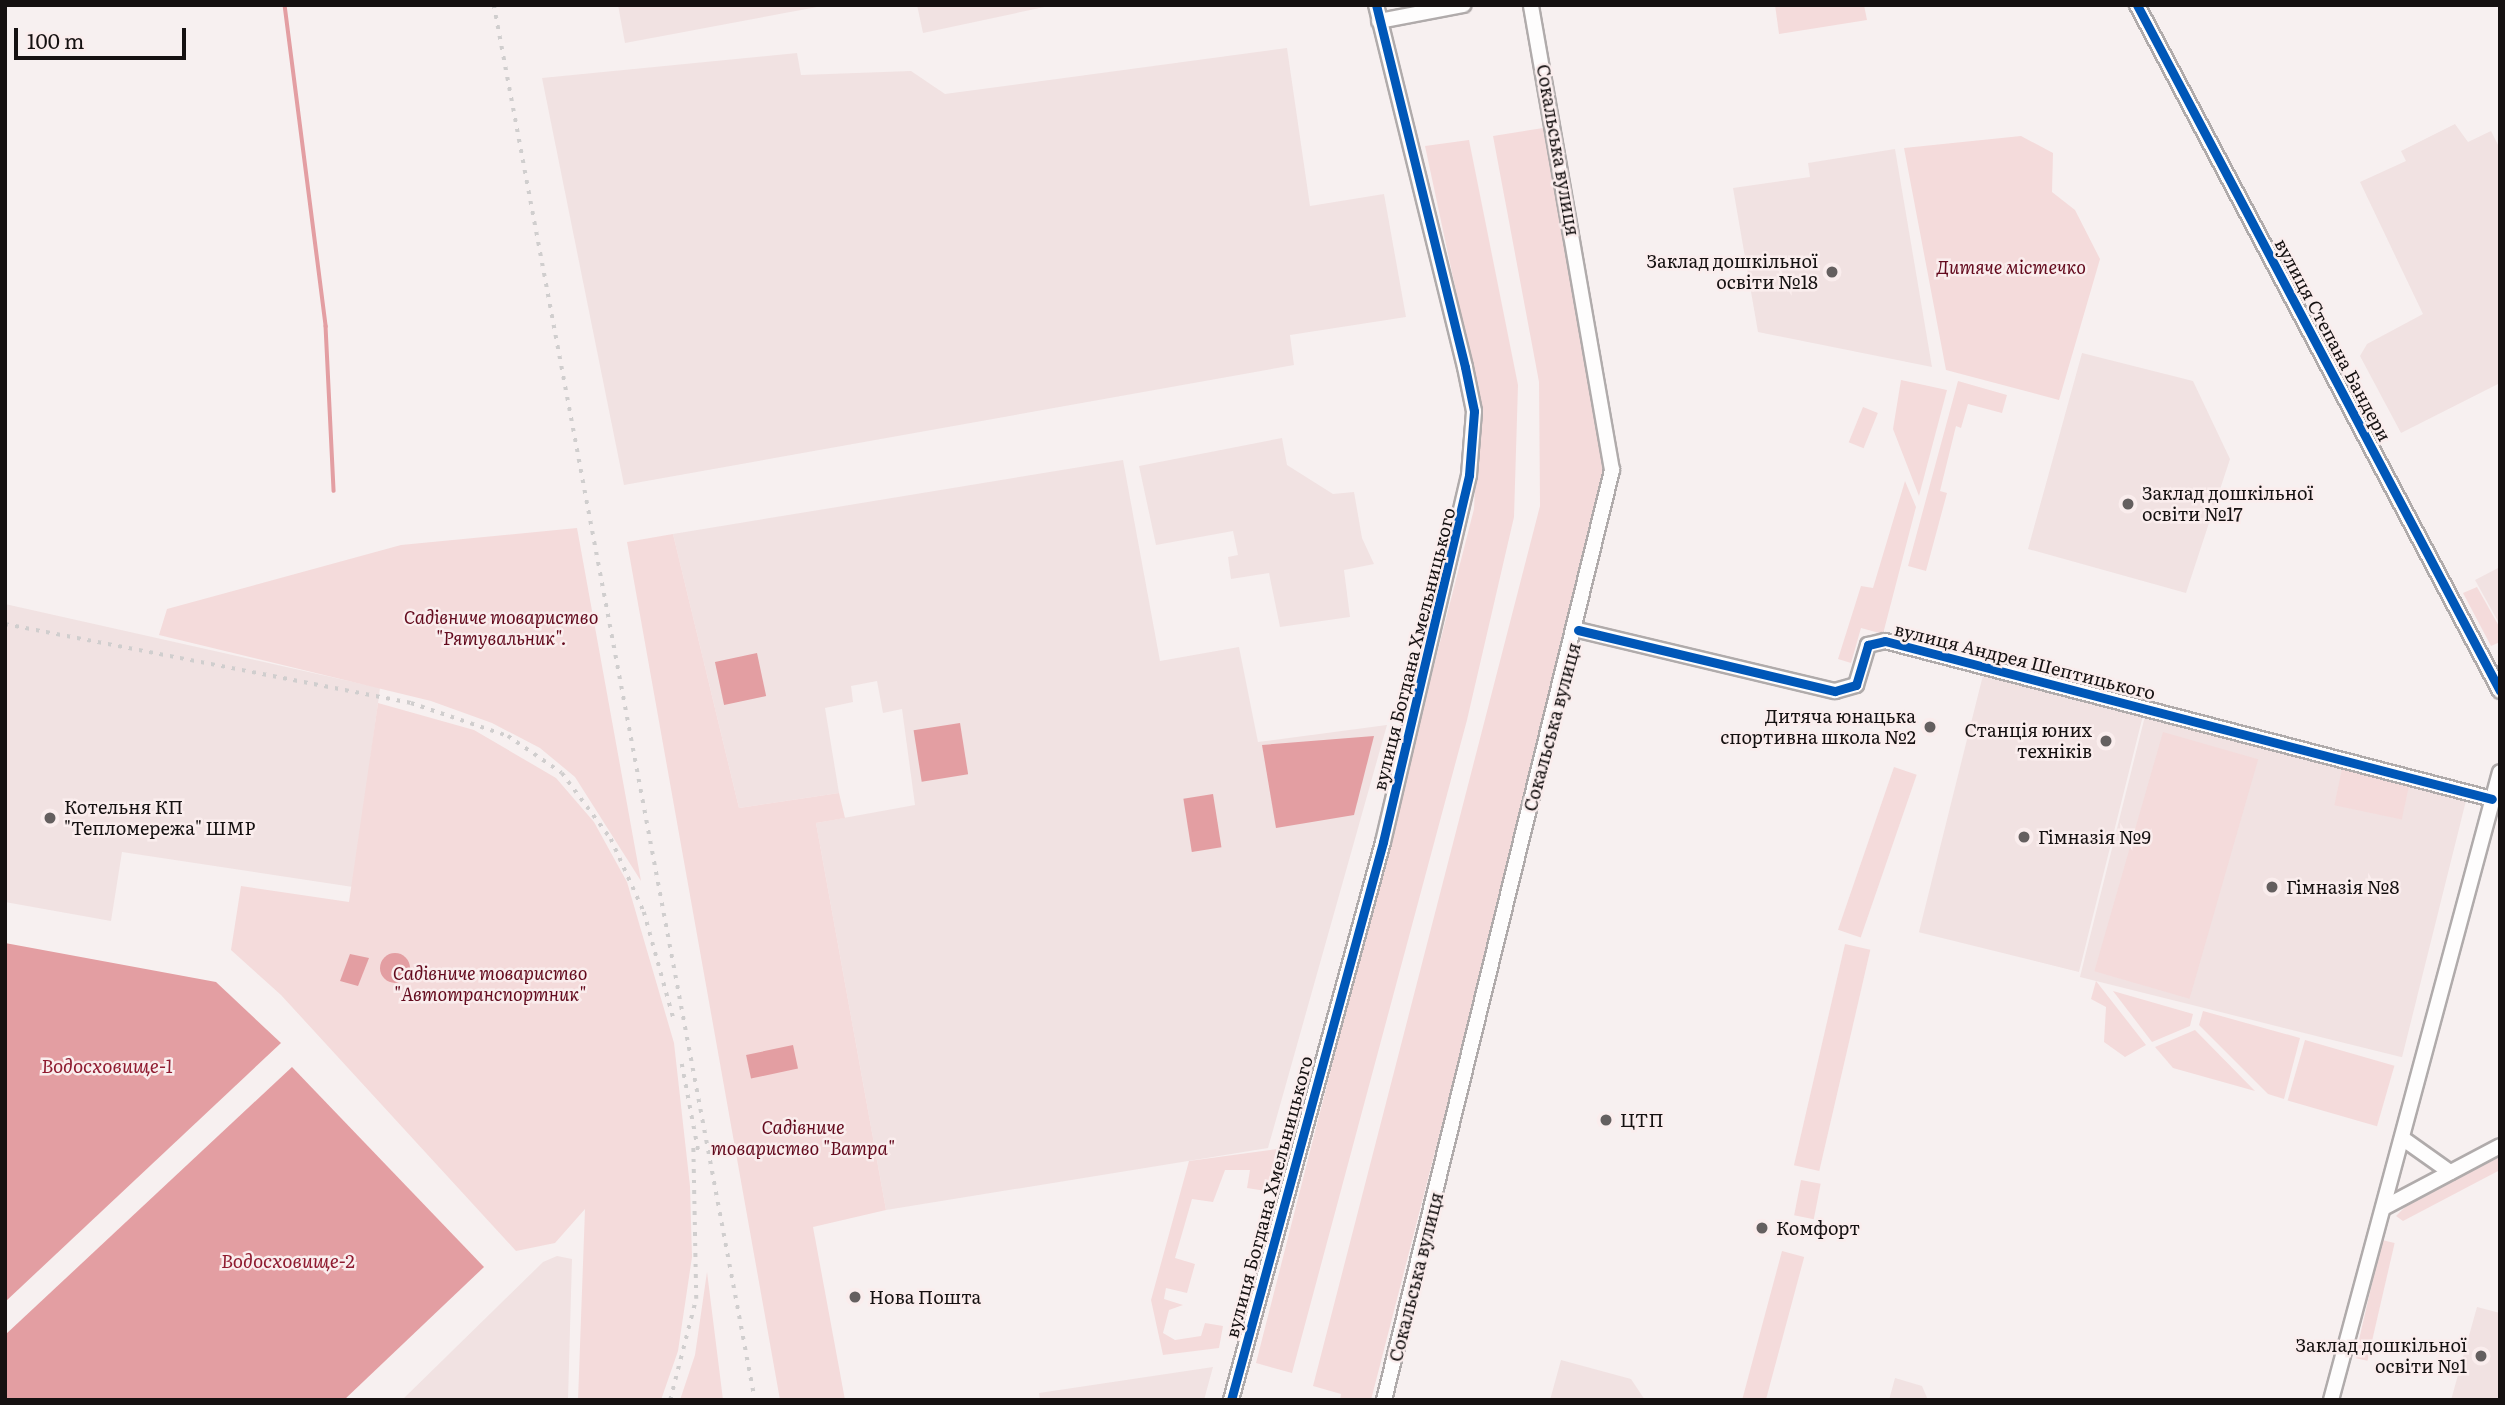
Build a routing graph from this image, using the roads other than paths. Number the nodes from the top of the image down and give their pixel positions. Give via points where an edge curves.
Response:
1 (1376, 5) edge
2 (1464, 5) edge
3 (1531, 5) edge
4 (2137, 5) edge
5 (1380, 21) junction
6 (1577, 630) junction
7 (2500, 691) edge
8 (2500, 772) edge
9 (2492, 799) junction
10 (2402, 1139) junction
11 (2500, 1146) edge
12 (2450, 1171) junction
13 (2385, 1206) junction
14 (1231, 1400) edge
15 (1384, 1400) edge
16 (2331, 1400) edge

1 - 5 street, вулиця Богдана Хмельницького
2 - 5 street
3 - 6 street, Сокальська вулиця via 1612,470
4 - 7 street, вулиця Степана Бандери
5 - 14 street, вулиця Богдана Хмельницького via 1474,411 1469,475 1383,842
6 - 9 street, вулиця Андрея Шептицького via 1835,691 1856,685 1868,645 1885,641
6 - 15 street, Сокальська вулиця
8 - 9 street
9 - 10 street
10 - 12 street
10 - 13 street
11 - 12 street
12 - 13 street
13 - 16 street

